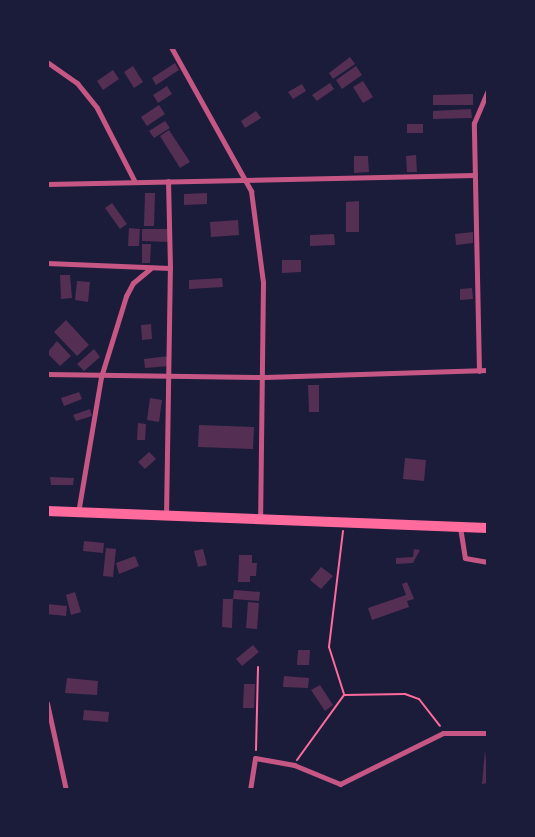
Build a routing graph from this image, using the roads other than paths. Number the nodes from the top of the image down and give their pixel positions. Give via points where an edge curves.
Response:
1 (172, 47) edge
2 (47, 62) edge
3 (488, 90) edge
4 (475, 175) junction
5 (247, 178) junction
6 (134, 180) junction
7 (168, 181) junction
8 (47, 184) edge
9 (47, 263) edge
10 (151, 268) junction
11 (170, 268) junction
12 (488, 370) edge
13 (479, 371) junction
14 (47, 374) edge
15 (170, 374) junction
16 (101, 377) junction
17 (265, 377) junction
18 (47, 511) edge
19 (78, 513) junction
20 (166, 517) junction
21 (260, 521) junction
22 (460, 527) junction
23 (488, 528) edge
24 (488, 562) edge
25 (47, 703) edge
26 (488, 733) edge
27 (66, 790) edge
28 (250, 790) edge

1 - 5 street
2 - 6 street via 77,83 96,108
3 - 4 street via 474,123
4 - 5 street
4 - 13 street
5 - 7 street
5 - 17 street via 261,253
6 - 7 street
6 - 8 street
7 - 11 street
9 - 10 street
10 - 11 street
10 - 16 street via 126,296
11 - 15 street
12 - 13 street
13 - 17 street
14 - 16 street
15 - 16 street
15 - 17 street
15 - 20 street
16 - 19 street
17 - 21 street
18 - 19 highway
19 - 20 highway
20 - 21 highway
21 - 22 highway
22 - 23 highway
22 - 24 street via 464,558
25 - 27 street
26 - 28 street via 443,733 340,784 294,765 255,758

